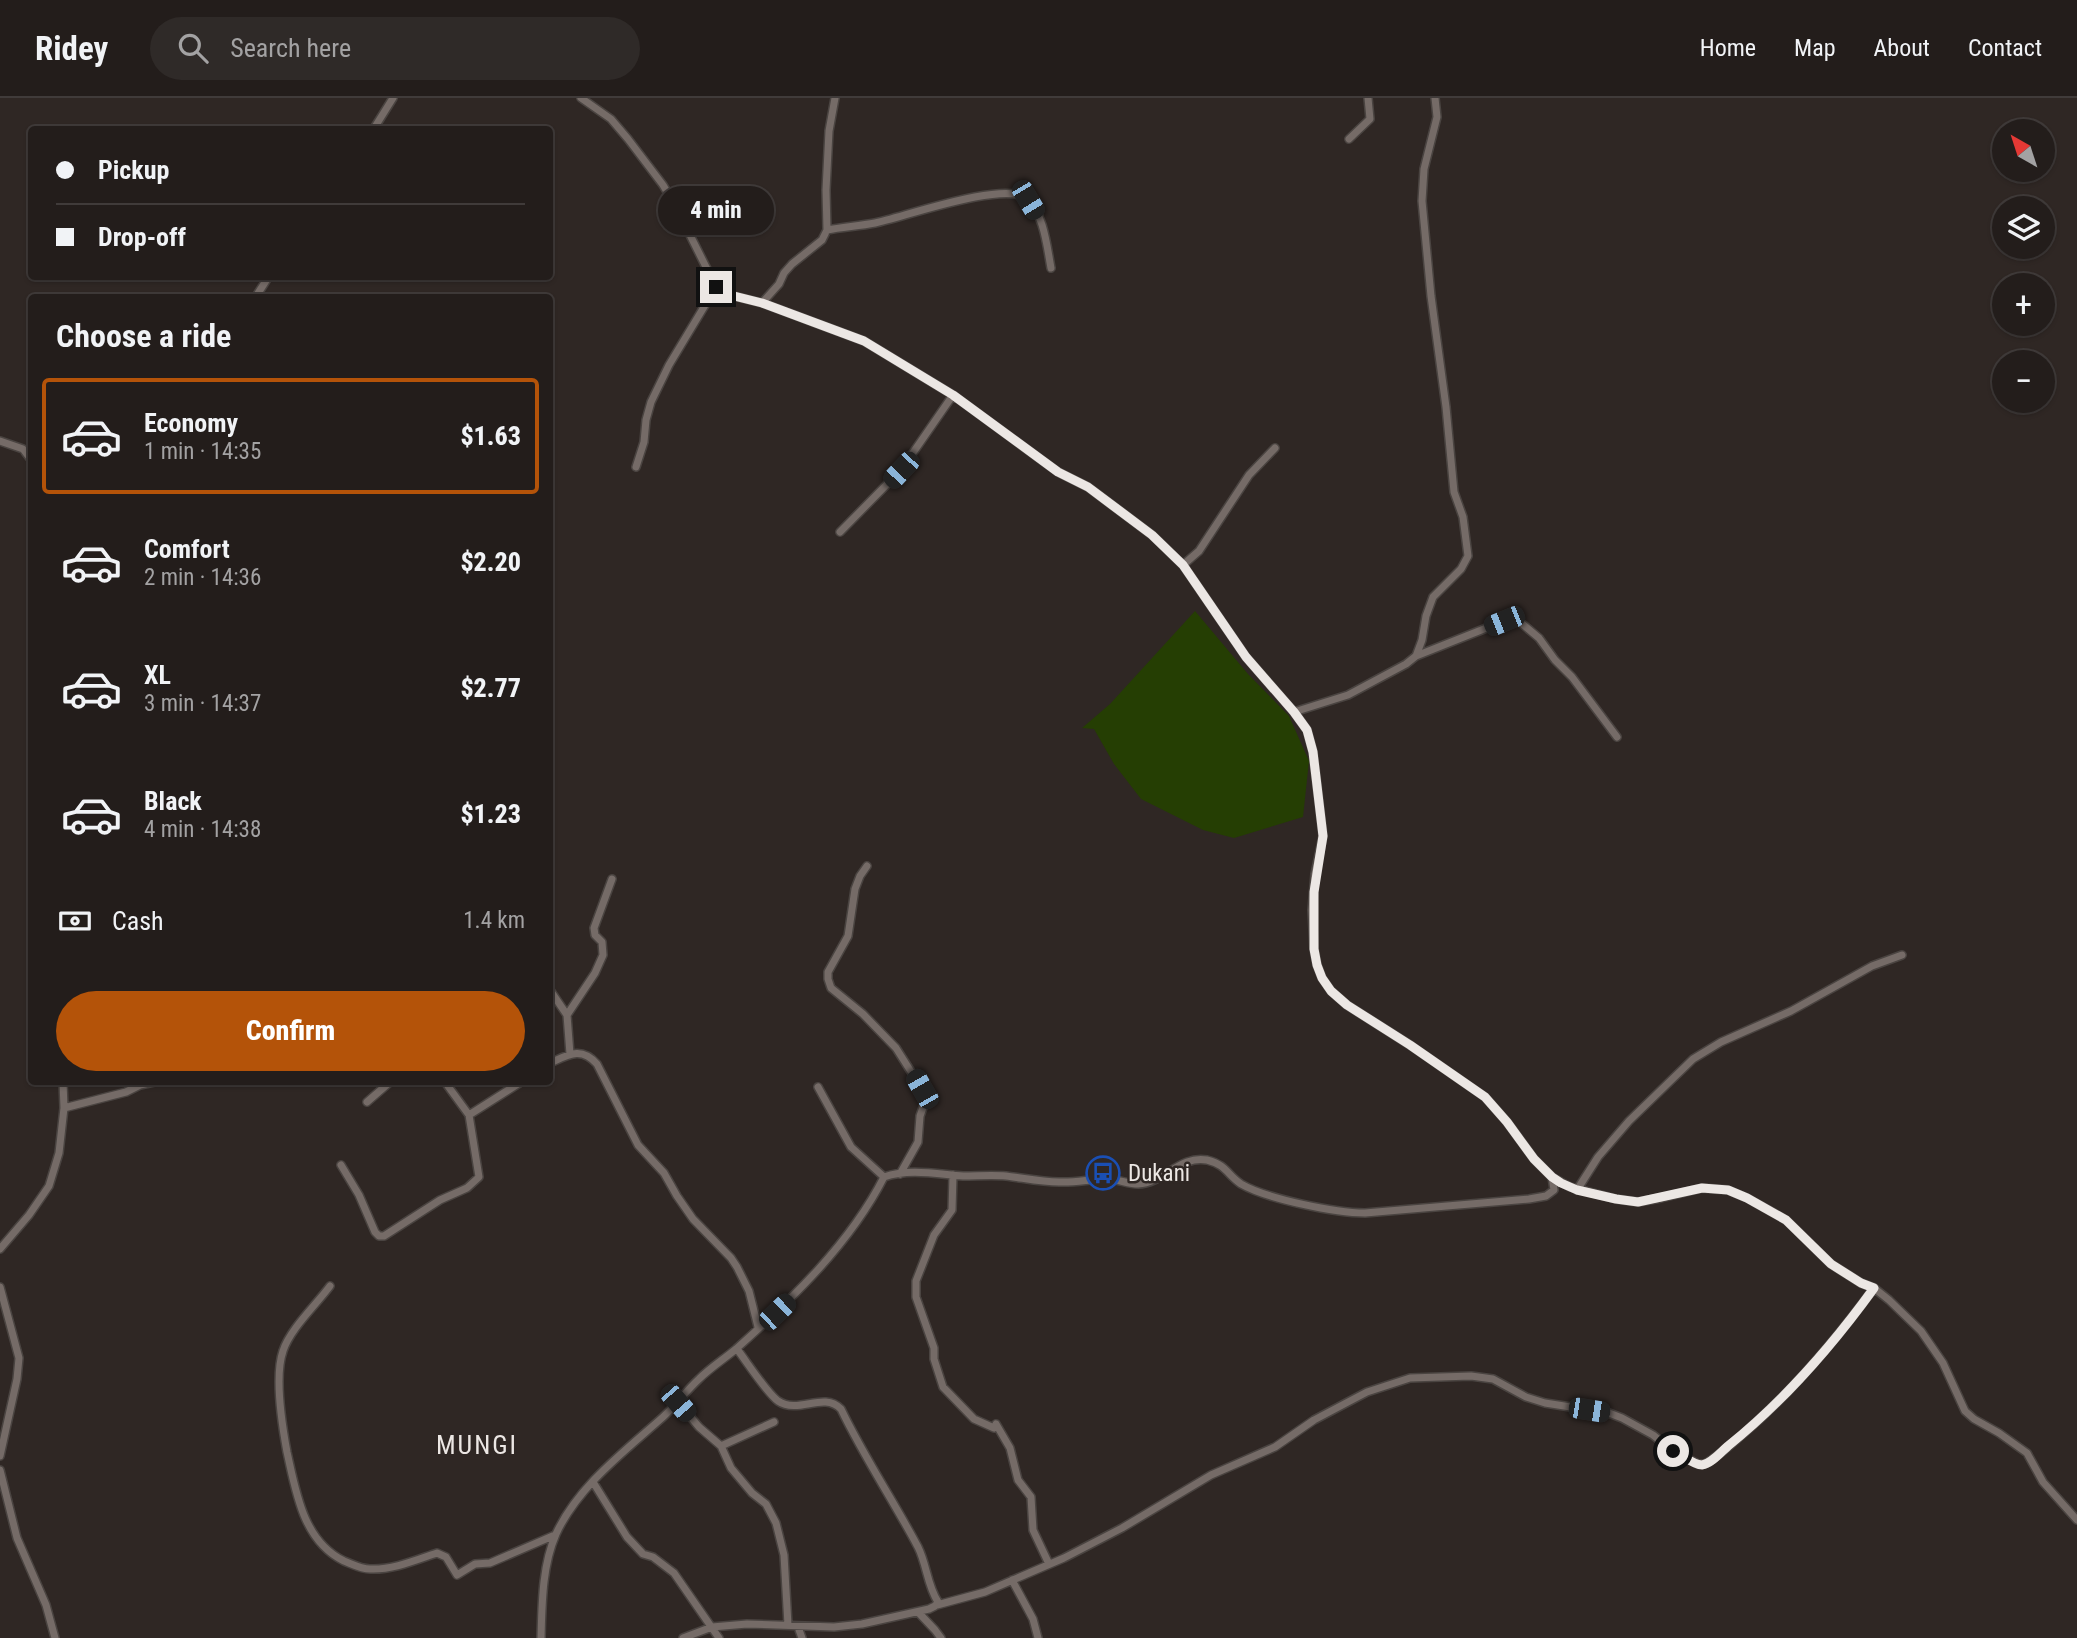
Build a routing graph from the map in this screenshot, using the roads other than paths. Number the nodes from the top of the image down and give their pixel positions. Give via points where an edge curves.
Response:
1 (393, 98) edge
2 (581, 98) edge
3 (835, 98) edge
4 (1368, 98) edge
5 (1435, 98) edge
6 (376, 126) edge
7 (1349, 139) dead end
8 (827, 229) junction
9 (1051, 268) dead end
10 (716, 287) junction
11 (762, 303) junction
12 (953, 395) junction
13 (0, 441) edge
14 (1275, 448) dead end
15 (28, 456) edge
16 (636, 467) dead end
17 (840, 532) dead end
18 (1183, 565) junction
19 (1416, 656) junction
20 (1294, 712) junction
21 (1617, 737) dead end
22 (867, 866) dead end
23 (612, 879) dead end
24 (1902, 955) dead end
25 (553, 994) edge
26 (567, 1015) junction
27 (570, 1054) junction
28 (553, 1062) edge
29 (63, 1085) edge
30 (145, 1085) edge
31 (387, 1085) edge
32 (447, 1085) edge
33 (516, 1085) edge
34 (818, 1087) dead end
35 (367, 1102) dead end
36 (64, 1108) junction
37 (469, 1115) junction
38 (341, 1165) dead end
39 (900, 1174) junction
40 (953, 1175) junction
41 (884, 1177) junction
42 (1552, 1177) junction
43 (1577, 1190) junction
44 (0, 1249) edge
45 (330, 1286) dead end
46 (0, 1287) edge
47 (1874, 1288) junction
48 (758, 1327) junction
49 (737, 1349) junction
50 (678, 1403) junction
51 (774, 1422) dead end
52 (721, 1446) junction
53 (0, 1456) edge
54 (0, 1470) edge
55 (593, 1482) junction
56 (2077, 1520) edge
57 (555, 1535) junction
58 (1049, 1564) junction
59 (1012, 1580) junction
60 (937, 1605) junction
61 (918, 1612) junction
62 (788, 1625) junction
63 (712, 1627) junction
64 (798, 1627) junction
65 (55, 1638) edge
66 (541, 1638) edge
67 (683, 1638) edge
68 (719, 1638) edge
69 (802, 1638) edge
70 (941, 1638) edge
71 (1038, 1638) edge

1 - 6 street
2 - 10 street via 611,119 663,185
3 - 8 street via 829,131
4 - 7 street via 1370,119
5 - 19 street via 1437,117 1424,169 1422,201 1454,492 1468,556 1433,597
8 - 9 street via 877,222 975,196 1018,193 1038,216
8 - 11 street via 822,240 792,264
10 - 11 street
10 - 16 street via 651,402
11 - 12 street via 864,341
12 - 17 street via 901,470
12 - 18 street via 1058,472 1104,498
13 - 15 street via 23,449
14 - 18 street via 1249,475 1199,551
18 - 20 street via 1246,657
19 - 20 street via 1348,695
19 - 21 street via 1504,621 1520,622 1572,677
20 - 42 street via 1307,730 1313,752 1323,836 1312,910 1314,949 1322,978 1347,1005 1485,1097
22 - 39 street via 855,889 848,936 828,979 831,988 896,1048 922,1089 925,1102 918,1142
23 - 26 street via 594,928 603,955
24 - 43 street via 1872,966 1693,1059 1629,1121
25 - 26 street
26 - 27 street
27 - 28 street
27 - 48 street via 580,1052 597,1064 638,1144 664,1173 693,1219 730,1258 749,1291
29 - 36 street
30 - 36 street
31 - 35 street
32 - 37 street
33 - 37 street
34 - 41 street via 851,1147
36 - 44 street via 59,1153 49,1186
37 - 38 street via 479,1177 384,1236 375,1232
39 - 40 street
39 - 41 street
40 - 42 street via 1060,1183 1109,1179 1139,1184 1167,1175 1179,1165 1207,1160 1259,1191 1353,1213 1546,1196 1554,1190
40 - 58 street via 952,1210 934,1235 916,1281 916,1297 943,1387 974,1419 994,1428 996,1424 1010,1448 1018,1480 1031,1496 1033,1530
41 - 48 street via 848,1233 794,1296
42 - 43 street
43 - 47 street via 1638,1202 1702,1188 1728,1190 1786,1220 1831,1264
45 - 57 street via 289,1338 279,1376 282,1425 298,1501 318,1541 332,1555 369,1569 437,1553 446,1557 457,1575
46 - 53 street via 19,1358
47 - 56 street via 1921,1331 1944,1363 1965,1412 2027,1453 2043,1482
47 - 58 street via 1815,1363 1705,1464 1673,1451 1622,1418 1545,1403 1493,1379 1410,1378 1367,1392 1275,1447 1211,1475 1122,1528
48 - 49 street
49 - 50 street
49 - 60 street via 778,1400 795,1406 828,1401 841,1409 925,1560
50 - 52 street
50 - 55 street
51 - 52 street
52 - 62 street via 731,1468 766,1504 776,1523 784,1555
54 - 65 street via 17,1538
55 - 57 street
55 - 63 street via 626,1537 674,1573
57 - 66 street via 543,1588
58 - 59 street
59 - 60 street
59 - 71 street
60 - 61 street
61 - 64 street via 862,1624
61 - 70 street
62 - 63 street
62 - 64 street
63 - 67 street
63 - 68 street
64 - 69 street

